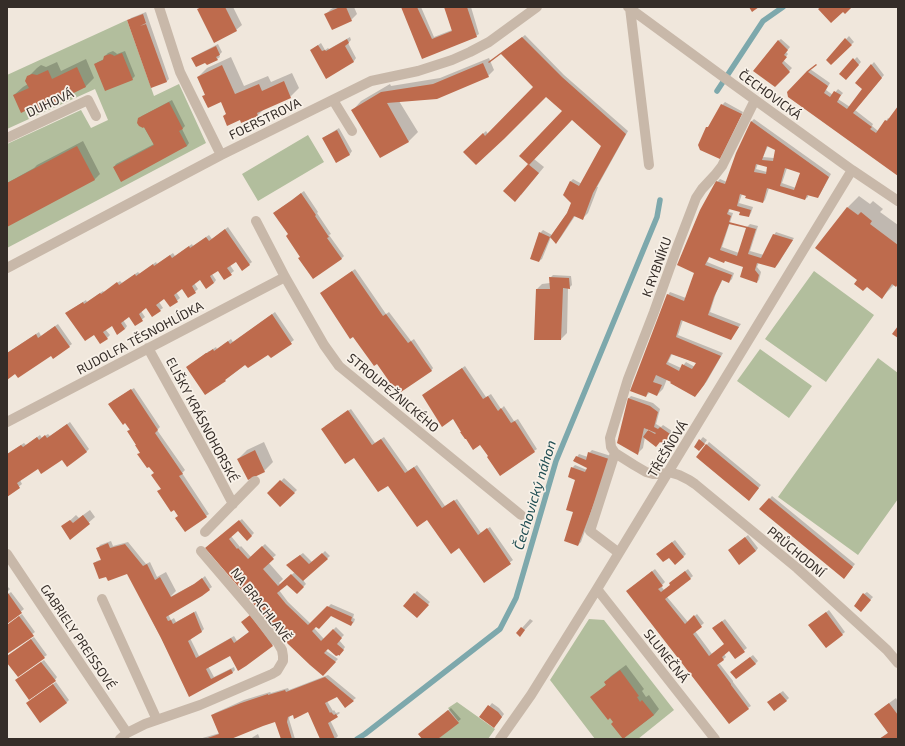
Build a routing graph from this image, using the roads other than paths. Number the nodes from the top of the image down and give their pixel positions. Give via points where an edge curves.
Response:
1 (159, 7) edge
2 (537, 7) edge
3 (629, 7) edge
4 (333, 100) junction
5 (755, 100) junction
6 (96, 116) dead end
7 (352, 131) dead end
8 (7, 138) edge
9 (221, 155) junction
10 (649, 165) dead end
11 (852, 170) junction
12 (898, 201) edge
13 (256, 221) dead end
14 (7, 268) edge
15 (285, 277) junction
16 (148, 348) junction
17 (7, 422) edge
18 (615, 453) junction
19 (669, 472) junction
20 (255, 481) dead end
21 (233, 504) junction
22 (521, 515) dead end
23 (205, 532) dead end
24 (201, 551) dead end
25 (619, 553) junction
26 (7, 554) edge
27 (597, 589) junction
28 (102, 599) dead end
29 (898, 664) edge
30 (157, 720) junction
31 (124, 736) edge
32 (500, 739) edge
33 (715, 739) edge

1 - 9 street via 180,72
2 - 4 street, FOERSTROVA via 489,42 464,55 418,71 371,81
3 - 5 street, ČECHOVICKÁ
3 - 10 street
4 - 7 street
4 - 9 street, FOERSTROVA
5 - 11 street, ČECHOVICKÁ
5 - 18 street, K RYBNÍKU via 722,166 696,198 624,392 610,438
6 - 8 street, DUHOVÁ via 88,100
9 - 14 street, FOERSTROVA
11 - 12 street, ČECHOVICKÁ
11 - 19 street, TŘEŠŇOVÁ
13 - 15 street, STROUPEŽNICKÉHO
15 - 16 street, RUDOLFA TĚSNOHLÍDKA
15 - 22 street, STROUPEŽNICKÉHO via 339,366
16 - 17 street, RUDOLFA TĚSNOHLÍDKA
16 - 21 street, ELIŠKY KRÁSNOHORSKÉ
18 - 19 street via 646,472
18 - 25 street, K RYBNÍKU via 590,531
19 - 25 street, TŘEŠŇOVÁ
19 - 29 street, PRŮCHODNÍ via 695,484 797,568 887,650
20 - 21 street, ELIŠKY KRÁSNOHORSKÉ
21 - 23 street, ELIŠKY KRÁSNOHORSKÉ
24 - 30 street, NA BRACHLAVĚ via 278,643 284,656 283,661 272,674 200,705
25 - 27 street, TŘEŠŇOVÁ
26 - 31 street, GABRIELY PREISSOVÉ
27 - 32 street, TŘEŠŇOVÁ via 531,695
27 - 33 street, SLUNEČNÁ
28 - 30 street
30 - 31 street, NA BRACHLAVĚ

